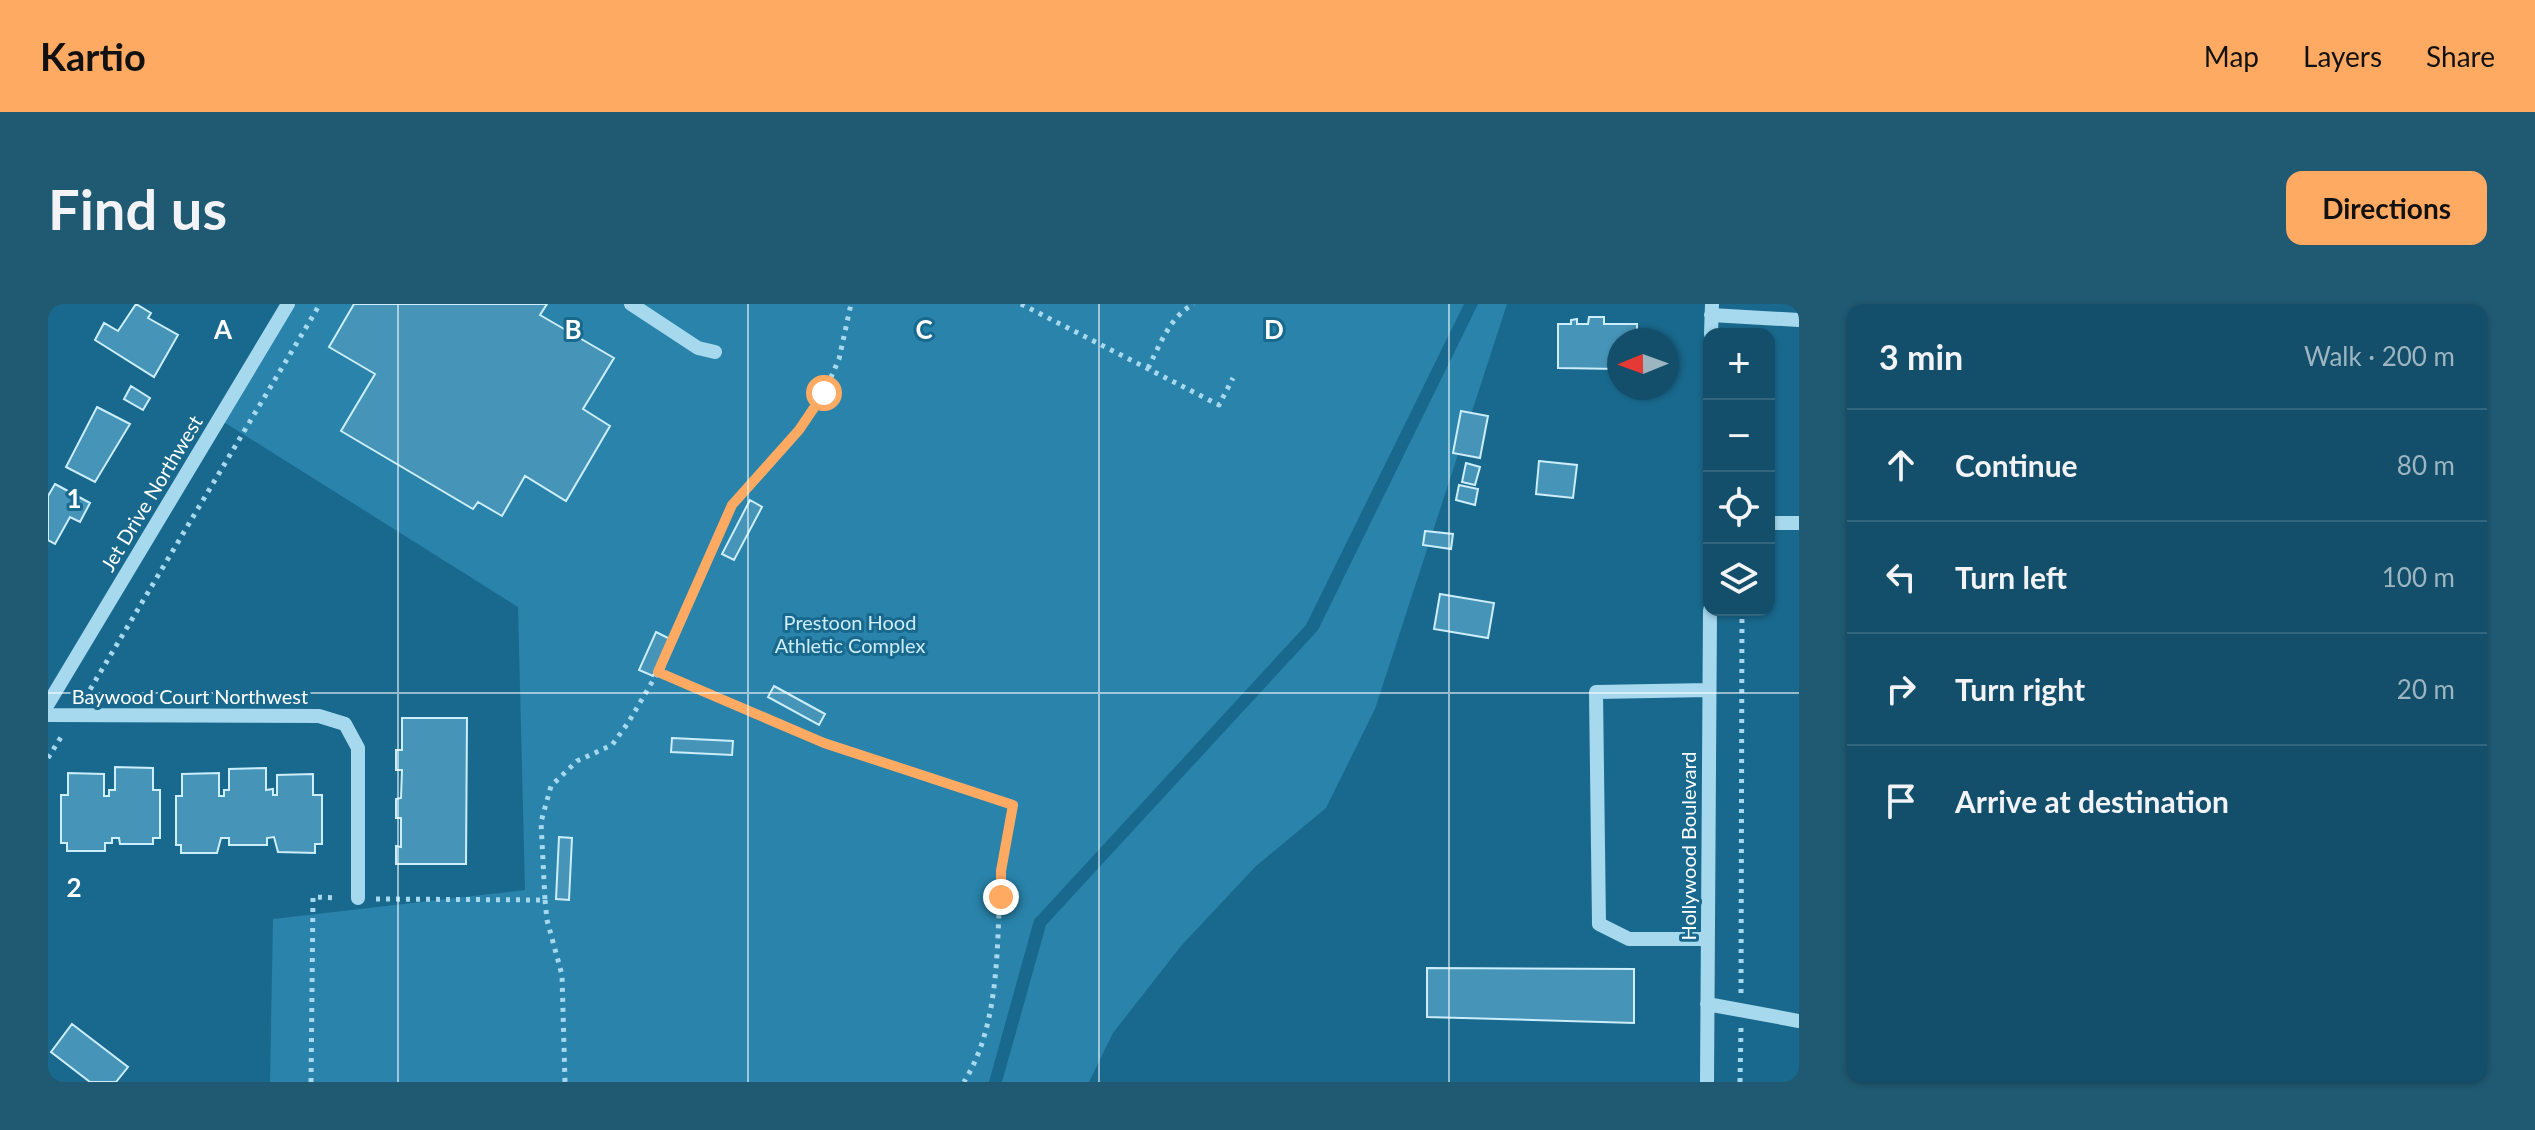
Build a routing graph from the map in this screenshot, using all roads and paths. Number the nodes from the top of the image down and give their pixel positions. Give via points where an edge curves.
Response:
1 (288, 304) edge
2 (320, 304) edge
3 (851, 304) edge
4 (1021, 304) edge
5 (1194, 304) edge
6 (633, 305) edge
7 (1712, 309) edge
8 (1799, 320) edge
9 (715, 352) dead end
10 (1148, 368) junction
11 (1233, 378) dead end
12 (1775, 523) edge
13 (1799, 523) edge
14 (1710, 616) edge
15 (1742, 616) edge
16 (658, 672) junction
17 (1709, 690) junction
18 (48, 704) edge
19 (48, 715) edge
20 (74, 715) junction
21 (48, 758) edge
22 (358, 898) junction
23 (545, 900) junction
24 (1708, 939) junction
25 (1707, 1004) junction
26 (1741, 1010) junction
27 (1799, 1021) edge
28 (311, 1082) edge
29 (565, 1082) edge
30 (964, 1082) edge
31 (1707, 1082) edge
32 (1740, 1082) edge

1 - 18 street, Jet Drive Northwest
2 - 20 path
3 - 16 path via 839,359 824,393 799,430 732,505
4 - 10 path
5 - 10 path via 1171,325
6 - 9 street via 698,348
7 - 8 street
10 - 11 path via 1219,405
12 - 13 street
14 - 17 street, Hollywood Boulevard
15 - 26 path
16 - 23 path via 612,745 577,761 551,786 541,822
16 - 30 path via 824,743 1013,805 1001,871 999,947 982,1047
17 - 24 street, Hollywood Boulevard
17 - 24 street via 1596,692 1599,924 1629,939
19 - 20 street, Baywood Court Northwest
20 - 21 path
20 - 22 street, Baywood Court Northwest via 319,716 345,724 358,748
22 - 23 path
22 - 28 path via 313,897
23 - 29 path via 562,975
24 - 25 street, Hollywood Boulevard
25 - 26 street
25 - 31 street, Hollywood Boulevard
26 - 27 street
26 - 32 path

